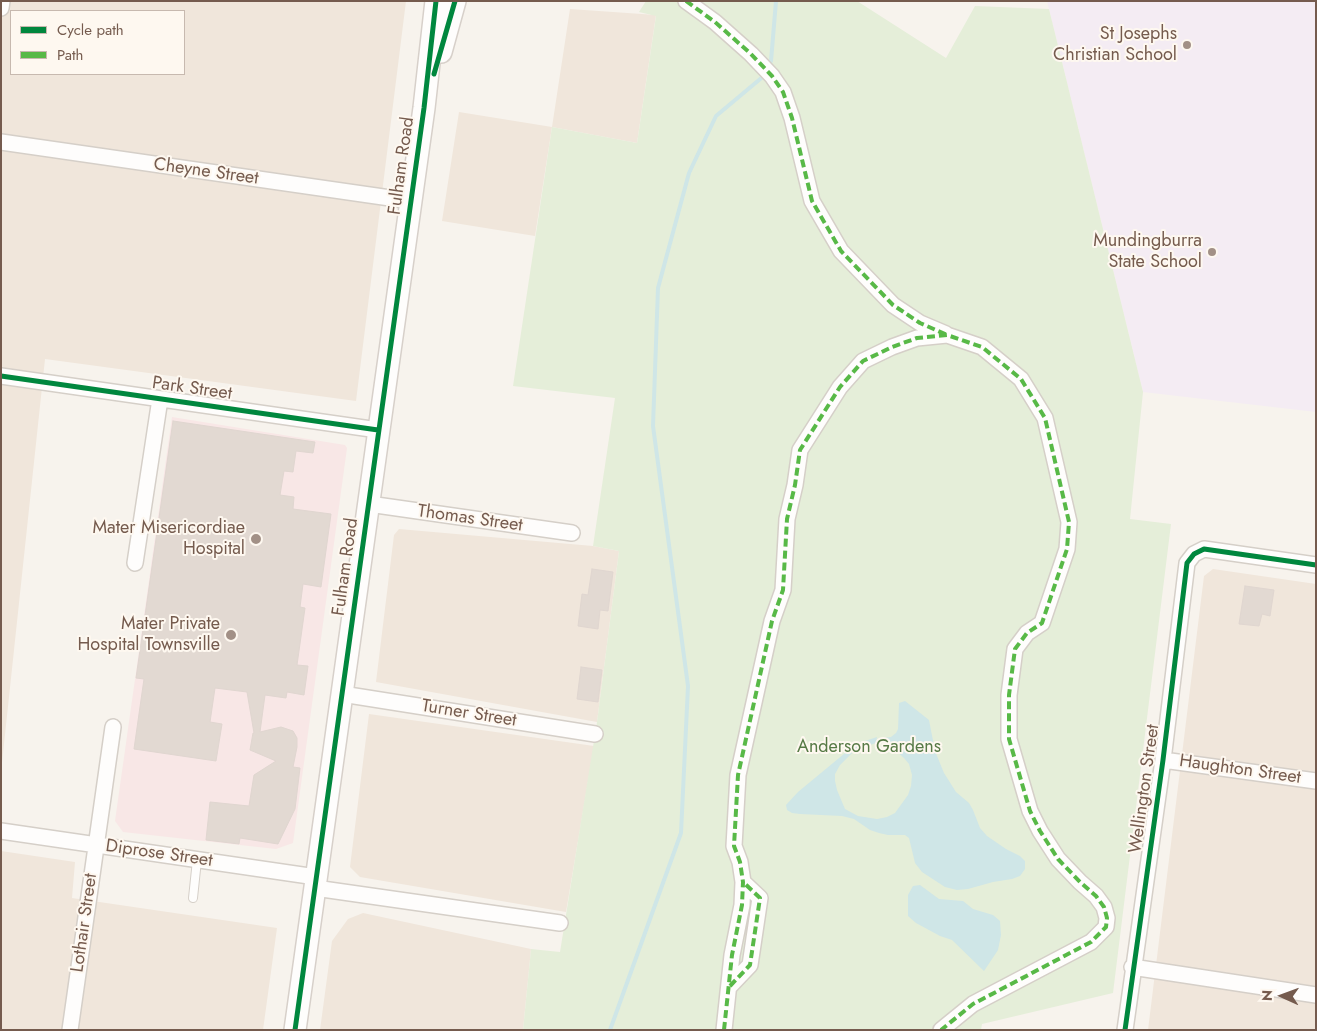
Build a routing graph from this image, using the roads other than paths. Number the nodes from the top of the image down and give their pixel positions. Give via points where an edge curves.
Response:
1 (2, 1) edge
2 (436, 1) edge
3 (455, 1) edge
4 (686, 1) edge
5 (1, 8) edge
6 (424, 108) junction
7 (1, 142) edge
8 (411, 201) junction
9 (947, 335) junction
10 (1, 376) edge
11 (160, 399) junction
12 (378, 430) junction
13 (369, 504) junction
14 (572, 533) dead end
15 (135, 563) dead end
16 (1316, 565) edge
17 (342, 694) junction
18 (113, 728) dead end
19 (595, 734) dead end
20 (1163, 760) junction
21 (1316, 781) edge
22 (1, 831) edge
23 (96, 845) junction
24 (197, 860) junction
25 (315, 883) junction
26 (193, 898) dead end
27 (560, 923) dead end
28 (1132, 968) junction
29 (1316, 994) edge
30 (70, 1030) edge
31 (295, 1030) edge
32 (724, 1030) edge
33 (941, 1030) edge
34 (1124, 1030) edge

1 - 5 street
2 - 6 street, Fulham Road
3 - 6 street, Fulham Road
4 - 9 street via 734,38 783,92 812,201 841,252 893,305 920,323
6 - 8 street, Fulham Road
7 - 8 street, Cheyne Street
8 - 12 street, Fulham Road
9 - 32 street via 917,338 863,361 840,387 800,450 787,519 783,590 772,621 738,775 734,846 743,882 742,905 732,955
9 - 33 street via 982,347 1021,379 1046,418 1069,522 1067,549 1042,623 1027,633 1015,650 1009,695 1010,740 1030,811 1040,832 1058,859 1104,906 1107,918 1106,927 1091,942 973,1004
10 - 11 street, Park Street
11 - 12 street, Park Street
11 - 15 street
12 - 13 street, Fulham Road
13 - 14 street, Thomas Street
13 - 17 street, Fulham Road
16 - 20 street, Wellington Street via 1217,550 1204,549 1194,554 1185,575
17 - 19 street, Turner Street
17 - 25 street, Fulham Road
18 - 23 street, Lothair Street
20 - 21 street, Haughton Street
20 - 28 street, Wellington Street
22 - 23 street, Diprose Street
23 - 24 street, Diprose Street
23 - 30 street, Lothair Street
24 - 25 street, Diprose Street
24 - 26 lane
25 - 27 street, Diprose Street
25 - 31 street, Fulham Road
28 - 29 street
28 - 34 street, Wellington Street

